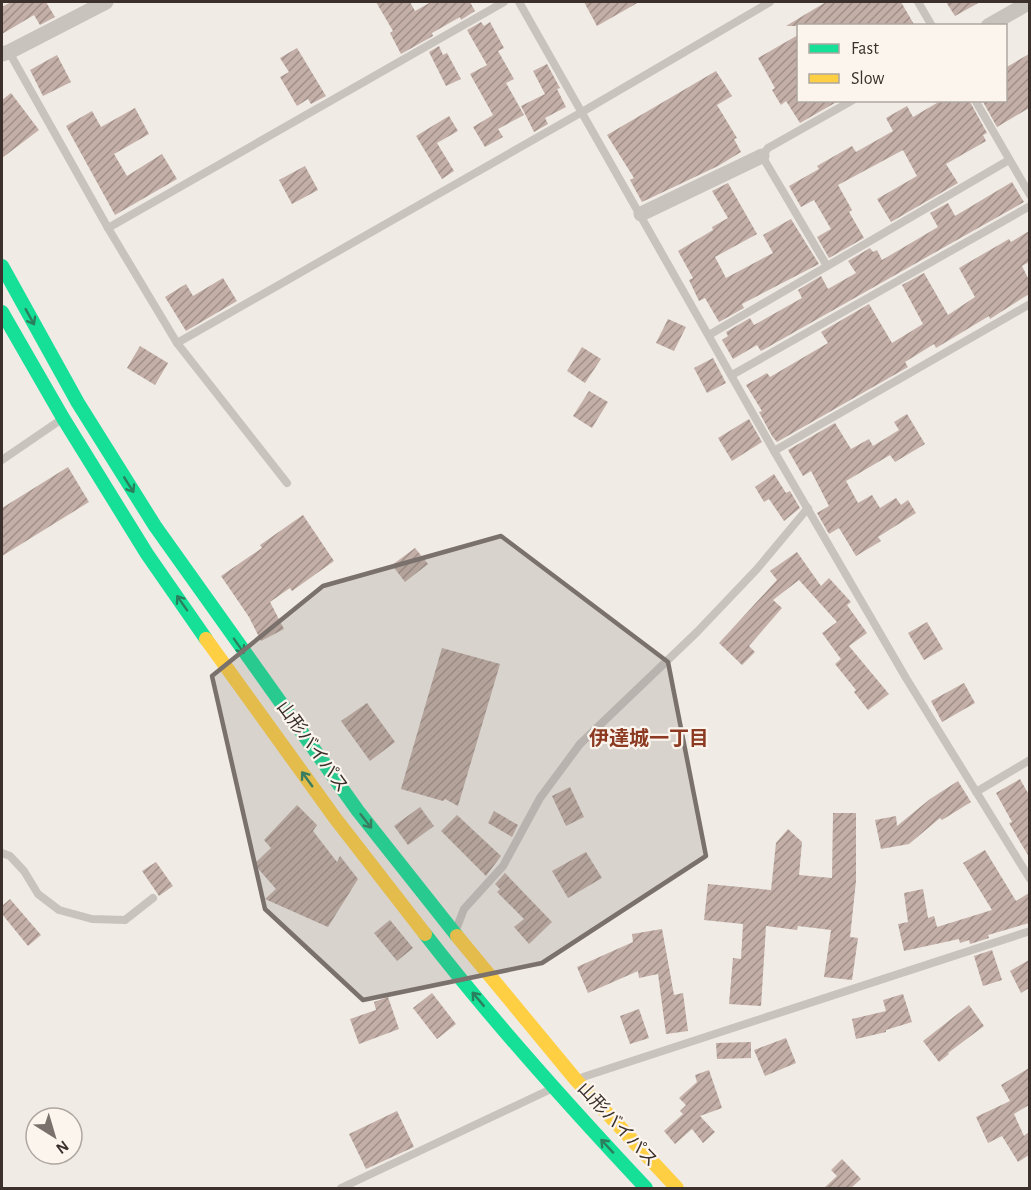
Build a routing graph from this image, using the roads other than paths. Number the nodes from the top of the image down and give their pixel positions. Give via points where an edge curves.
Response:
1 (106, 2) edge
2 (504, 2) edge
3 (519, 2) edge
4 (770, 2) edge
5 (918, 2) edge
6 (1029, 2) edge
7 (931, 24) edge
8 (991, 24) edge
9 (5, 53) edge
10 (849, 102) edge
11 (976, 102) edge
12 (582, 112) junction
13 (762, 156) junction
14 (1009, 160) junction
15 (1029, 195) edge
16 (1029, 206) edge
17 (641, 214) junction
18 (108, 228) junction
19 (2, 266) edge
20 (827, 266) junction
21 (1029, 304) edge
22 (2, 312) edge
23 (709, 335) junction
24 (177, 344) junction
25 (732, 375) junction
26 (63, 418) junction
27 (774, 451) junction
28 (2, 460) edge
29 (287, 483) dead end
30 (808, 508) junction
31 (1029, 760) edge
32 (975, 792) junction
33 (2, 853) edge
34 (1029, 879) edge
35 (153, 898) dead end
36 (1029, 931) edge
37 (455, 933) junction
38 (576, 1080) junction
39 (553, 1088) junction
40 (341, 1188) edge
41 (646, 1188) edge
42 (677, 1188) edge

1 - 9 street
2 - 18 lane
3 - 12 lane
4 - 12 lane
5 - 7 lane
6 - 8 street
9 - 18 lane
10 - 13 lane via 768,148
11 - 14 lane
12 - 17 lane
12 - 24 lane
13 - 17 street
13 - 20 lane
14 - 15 lane
14 - 20 lane
16 - 25 lane
17 - 23 lane
18 - 24 lane
19 -> 37 highway, 山形バイパス via 78,403 155,526 358,811
20 - 23 lane
21 - 27 lane
22 - 26 highway, 山形バイパス
23 - 25 lane
24 - 29 lane
25 - 27 lane
26 - 28 lane
39 -> 26 highway, 山形バイパス via 461,980 293,760 147,554
27 - 30 lane
30 - 32 lane
30 - 37 lane via 697,632 580,744 540,798 503,866 464,909
31 - 32 lane
32 - 34 lane
33 - 35 lane via 10,856 39,894 59,910 92,919 125,920
36 - 38 lane
37 - 38 highway, 山形バイパス
38 - 42 highway, 山形バイパス
39 - 40 lane
41 -> 39 highway, 山形バイパス

